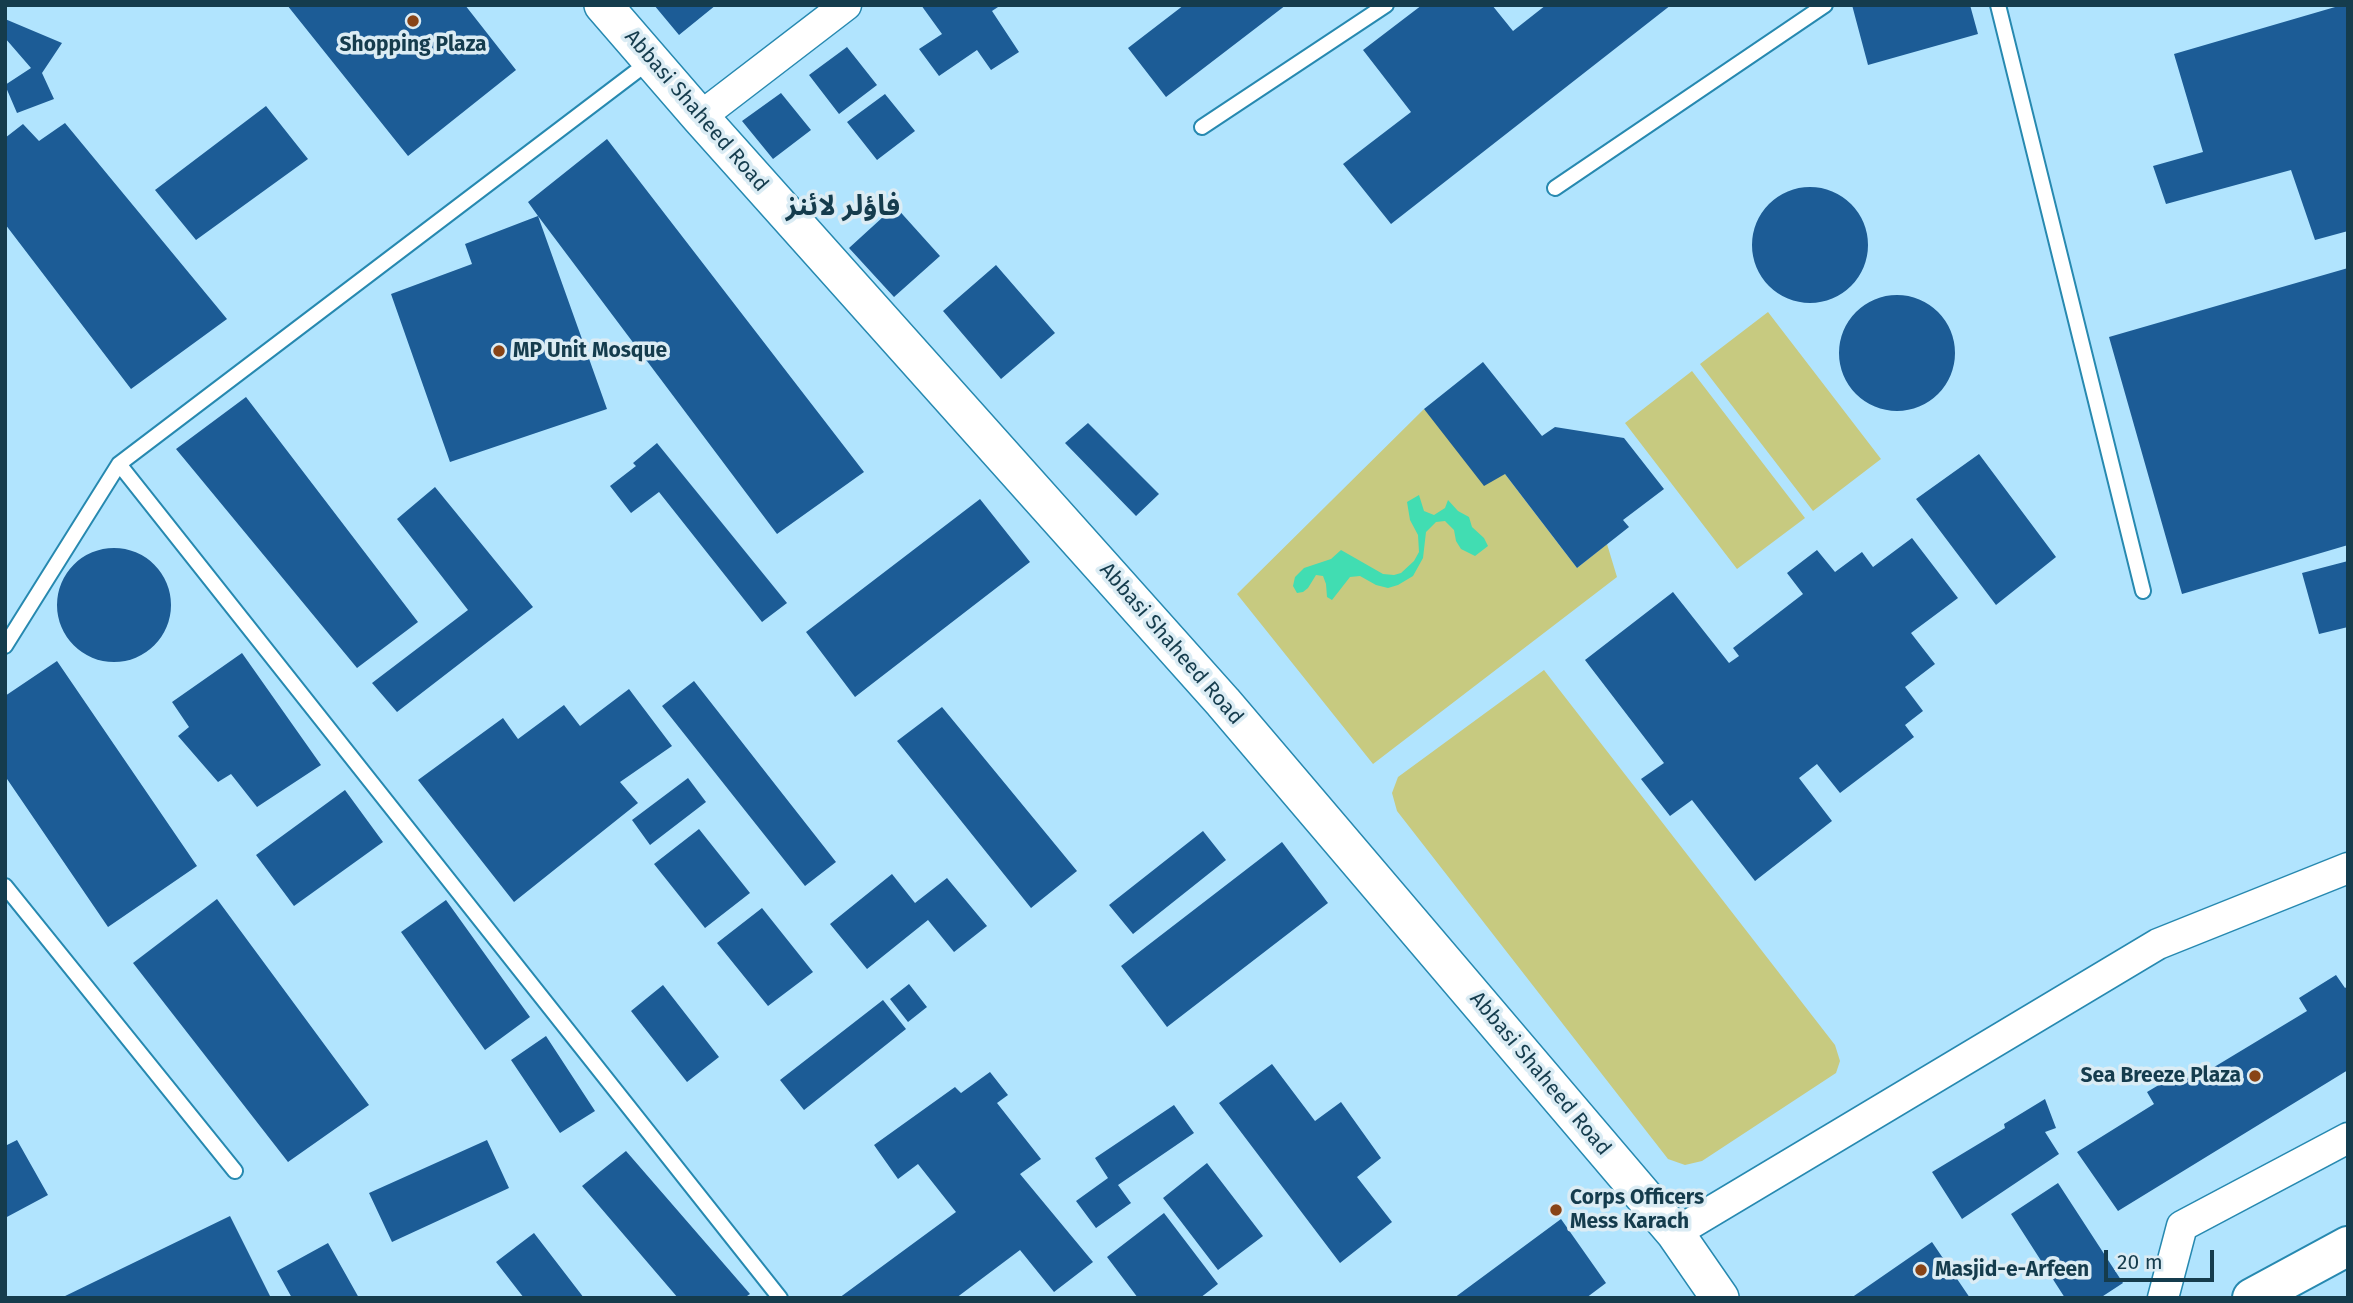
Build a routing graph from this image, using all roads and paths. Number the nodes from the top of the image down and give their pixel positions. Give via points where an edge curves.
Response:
1 (603, 5) edge
2 (846, 5) edge
3 (1387, 5) edge
4 (1825, 5) edge
5 (1998, 5) edge
6 (651, 60) junction
7 (700, 117) junction
8 (1202, 127) dead end
9 (1555, 188) dead end
10 (119, 464) junction
11 (2143, 591) dead end
12 (5, 646) edge
13 (2348, 868) edge
14 (5, 886) edge
15 (2348, 1138) edge
16 (235, 1171) dead end
17 (1675, 1233) junction
18 (2348, 1245) edge
19 (780, 1298) edge
20 (1720, 1298) edge
21 (2163, 1298) edge
22 (2252, 1298) edge

1 - 6 street, Abbasi Shaheed Road
2 - 7 street
3 - 8 lane
4 - 9 lane
5 - 11 lane
6 - 7 street, Abbasi Shaheed Road
6 - 10 lane
7 - 17 street, Abbasi Shaheed Road via 1223,702
10 - 12 lane
10 - 19 lane
13 - 17 street via 2158,944
14 - 16 lane
15 - 21 street via 2182,1226
17 - 20 street, Abbasi Shaheed Road
18 - 22 highway

